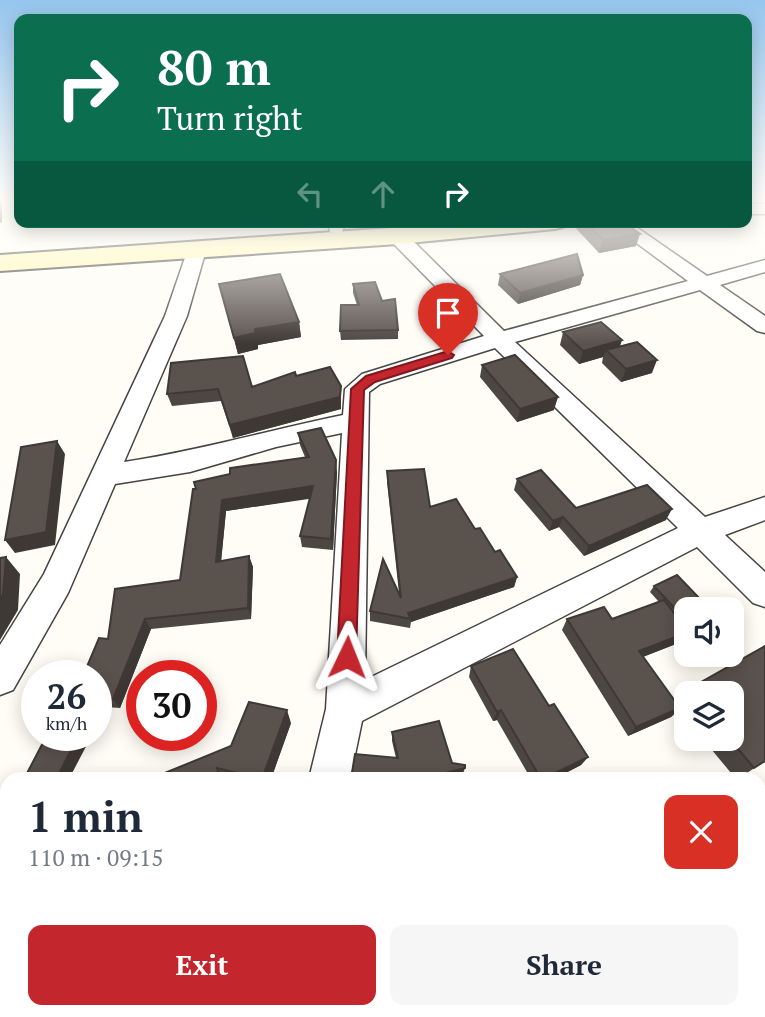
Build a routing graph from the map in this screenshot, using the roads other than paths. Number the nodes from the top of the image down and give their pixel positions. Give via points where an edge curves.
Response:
1 (220, 248) edge
2 (409, 248) edge
3 (657, 248) edge
4 (196, 250) junction
5 (0, 263) edge
6 (765, 265) edge
7 (703, 285) junction
8 (765, 326) edge
9 (499, 339) junction
10 (355, 421) junction
11 (103, 475) junction
12 (765, 508) edge
13 (701, 531) junction
14 (765, 593) edge
15 (0, 678) edge
16 (345, 709) junction
17 (331, 772) edge

1 - 4 main road
2 - 9 street
3 - 7 street
4 - 5 main road
4 - 11 street via 176,316
6 - 7 street
7 - 8 street
7 - 9 street
9 - 10 street via 371,379 357,389
9 - 13 street
10 - 11 street via 190,463
10 - 16 street
11 - 15 street via 55,583
12 - 13 street
13 - 14 street
13 - 16 street
16 - 17 street

